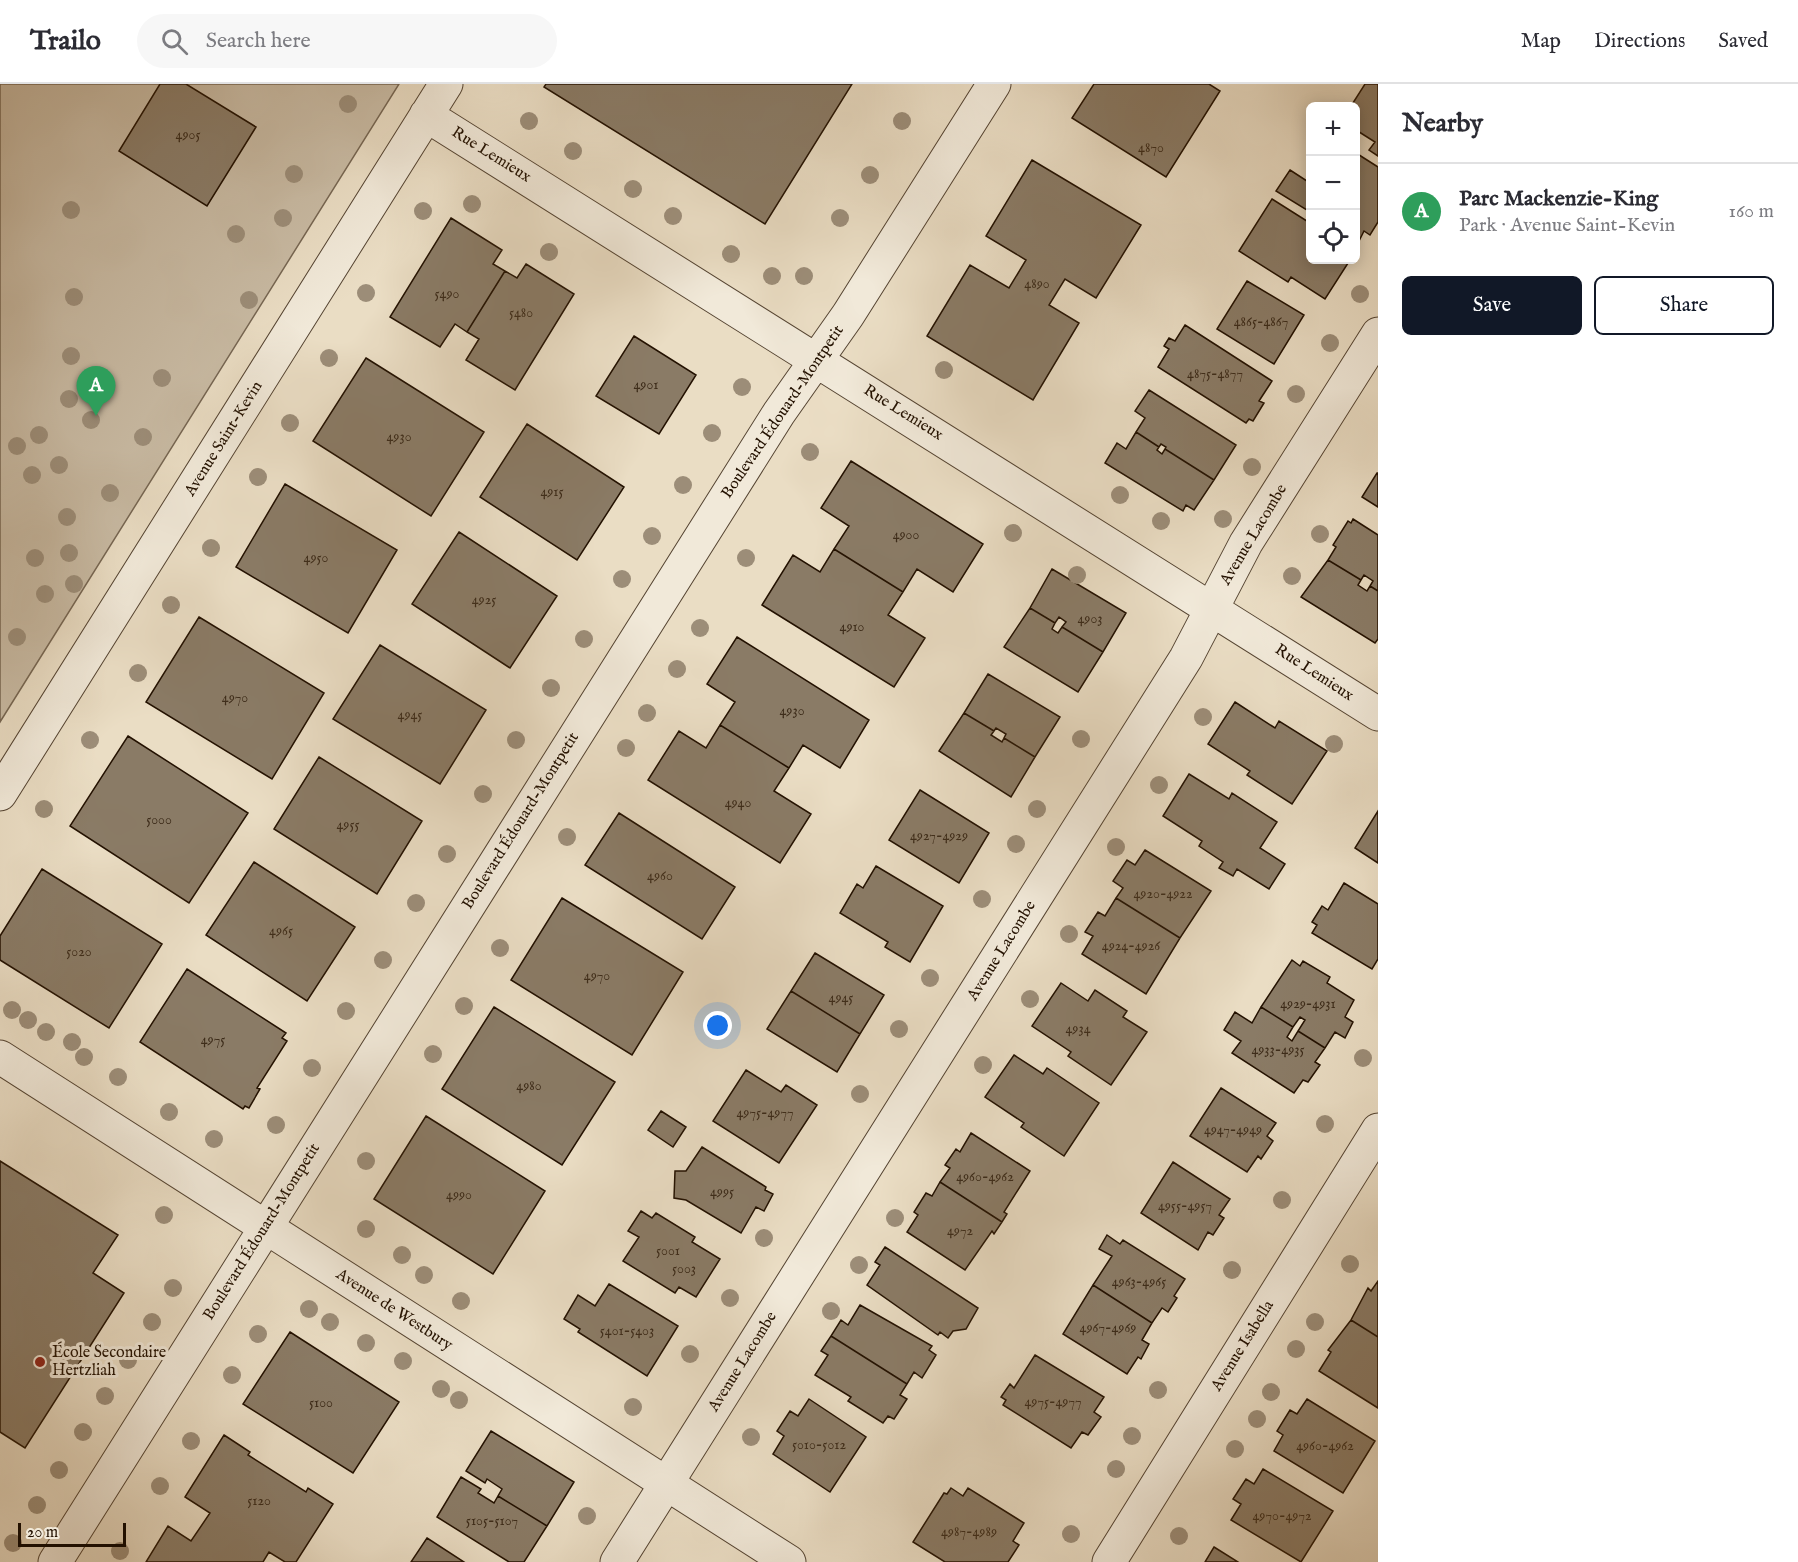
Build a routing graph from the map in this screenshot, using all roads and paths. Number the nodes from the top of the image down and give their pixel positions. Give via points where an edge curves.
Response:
1 (446, 84) edge
2 (991, 85) edge
3 (426, 115) junction
4 (1378, 334) edge
5 (817, 360) junction
6 (1212, 608) junction
7 (1378, 714) edge
8 (0, 794) edge
9 (0, 1057) edge
10 (1378, 1130) edge
11 (265, 1227) junction
12 (666, 1483) junction
13 (54, 1562) edge
14 (617, 1562) edge
15 (789, 1562) edge
16 (1109, 1562) edge

1 - 3 street, Avenue Saint-Kevin
2 - 5 street, Boulevard Édouard-Montpetit
3 - 5 street, Rue Lemieux
3 - 8 street, Avenue Saint-Kevin
4 - 6 street, Avenue Lacombe via 1246,543
5 - 6 street, Rue Lemieux
5 - 11 street, Boulevard Édouard-Montpetit via 773,423
6 - 7 street, Rue Lemieux
6 - 12 street, Avenue Lacombe via 1186,658
9 - 11 street, Avenue de Westbury
10 - 16 street, Avenue Isabella
11 - 12 street, Avenue de Westbury
11 - 13 street, Boulevard Édouard-Montpetit
12 - 14 street, Avenue Lacombe
12 - 15 street, Avenue de Westbury

